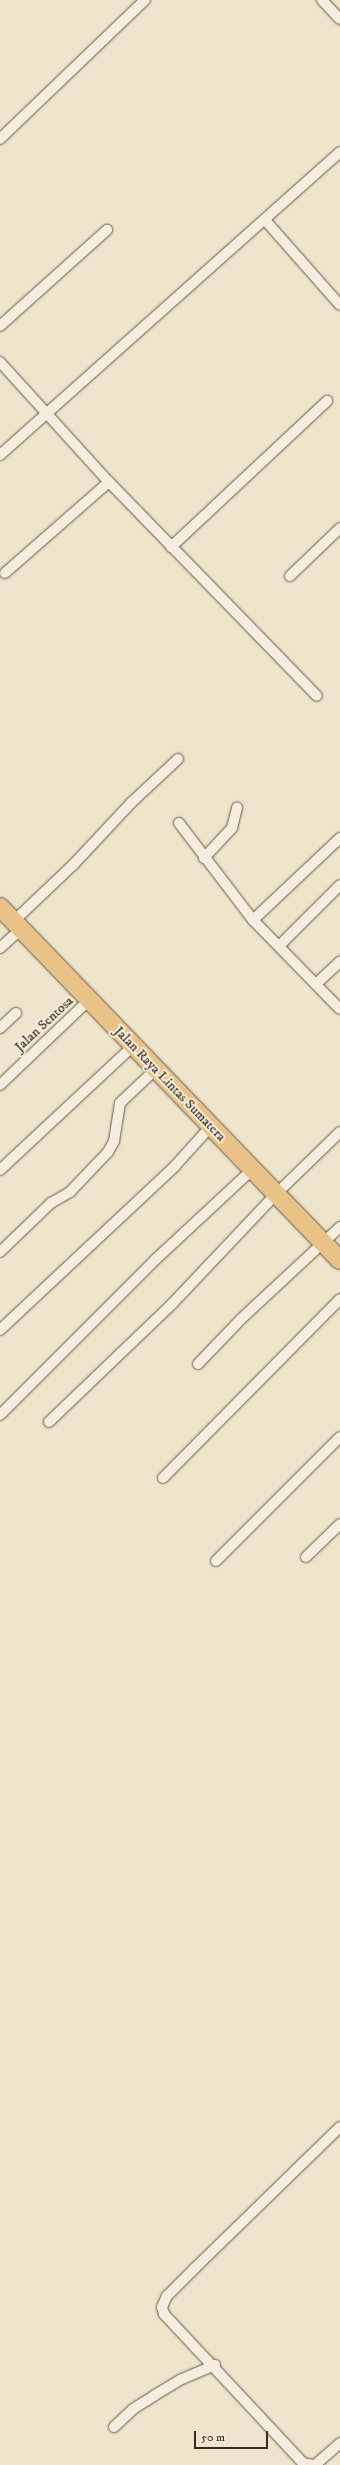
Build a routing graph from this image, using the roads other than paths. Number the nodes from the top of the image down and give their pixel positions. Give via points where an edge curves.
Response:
1 (145, 0) edge
2 (322, 0) edge
3 (340, 19) edge
4 (0, 139) edge
5 (340, 152) edge
6 (265, 220) junction
7 (107, 230) dead end
8 (340, 305) edge
9 (0, 326) edge
10 (0, 362) edge
11 (327, 401) dead end
12 (47, 412) junction
13 (0, 455) edge
14 (109, 482) junction
15 (340, 528) edge
16 (171, 547) junction
17 (5, 573) dead end
18 (290, 576) dead end
19 (317, 696) dead end
20 (178, 759) dead end
21 (237, 808) dead end
22 (179, 823) dead end
23 (340, 838) edge
24 (204, 858) junction
25 (340, 885) edge
26 (0, 907) edge
27 (253, 920) junction
28 (18, 925) junction
29 (279, 946) junction
30 (0, 948) edge
31 (340, 962) edge
32 (316, 984) junction
33 (89, 1000) junction
34 (340, 1008) edge
35 (16, 1013) dead end
36 (0, 1028) edge
37 (133, 1046) junction
38 (156, 1068) junction
39 (0, 1085) edge
40 (210, 1127) junction
41 (340, 1132) edge
42 (253, 1169) junction
43 (0, 1170) edge
44 (276, 1194) junction
45 (340, 1227) edge
46 (324, 1243) junction
47 (0, 1252) edge
48 (340, 1260) edge
49 (340, 1299) edge
50 (0, 1330) edge
51 (198, 1364) dead end
52 (0, 1415) edge
53 (49, 1422) dead end
54 (340, 1437) edge
55 (163, 1478) dead end
56 (340, 1524) edge
57 (306, 1557) dead end
58 (216, 1561) dead end
59 (340, 2127) edge
60 (215, 2365) junction
61 (114, 2427) dead end
62 (340, 2443) edge
63 (308, 2464) edge

1 - 4 street
2 - 3 street
5 - 6 street
6 - 8 street
6 - 12 street
7 - 9 street
10 - 12 street
11 - 16 street
12 - 13 street
12 - 14 street
14 - 16 street
14 - 17 street
15 - 18 street
16 - 19 street
20 - 28 street via 132,802
21 - 24 street via 232,828
22 - 24 street
23 - 27 street
24 - 27 street
25 - 29 street
26 - 28 highway, Jalan Raya Lintas Sumatera
27 - 29 street
28 - 30 street
28 - 33 highway, Jalan Raya Lintas Sumatera
29 - 32 street
31 - 32 street
32 - 34 street
33 - 37 highway, Jalan Raya Lintas Sumatera
33 - 39 street, Jalan Sentosa
35 - 36 street
37 - 38 highway, Jalan Raya Lintas Sumatera
37 - 43 street
38 - 40 highway, Jalan Raya Lintas Sumatera
38 - 47 street via 120,1102 114,1141 108,1152 70,1192 51,1203
40 - 42 highway, Jalan Raya Lintas Sumatera
40 - 50 street via 175,1166
41 - 44 street
42 - 44 highway, Jalan Raya Lintas Sumatera
42 - 52 street via 156,1259
44 - 46 highway, Jalan Raya Lintas Sumatera
44 - 53 street via 172,1304
45 - 46 street
46 - 48 highway, Jalan Raya Lintas Sumatera
46 - 51 street via 241,1319
49 - 55 street
54 - 58 street
56 - 57 street
59 - 60 street via 164,2301 164,2314
60 - 61 street via 182,2379 154,2395 133,2409
60 - 63 street
62 - 63 street

